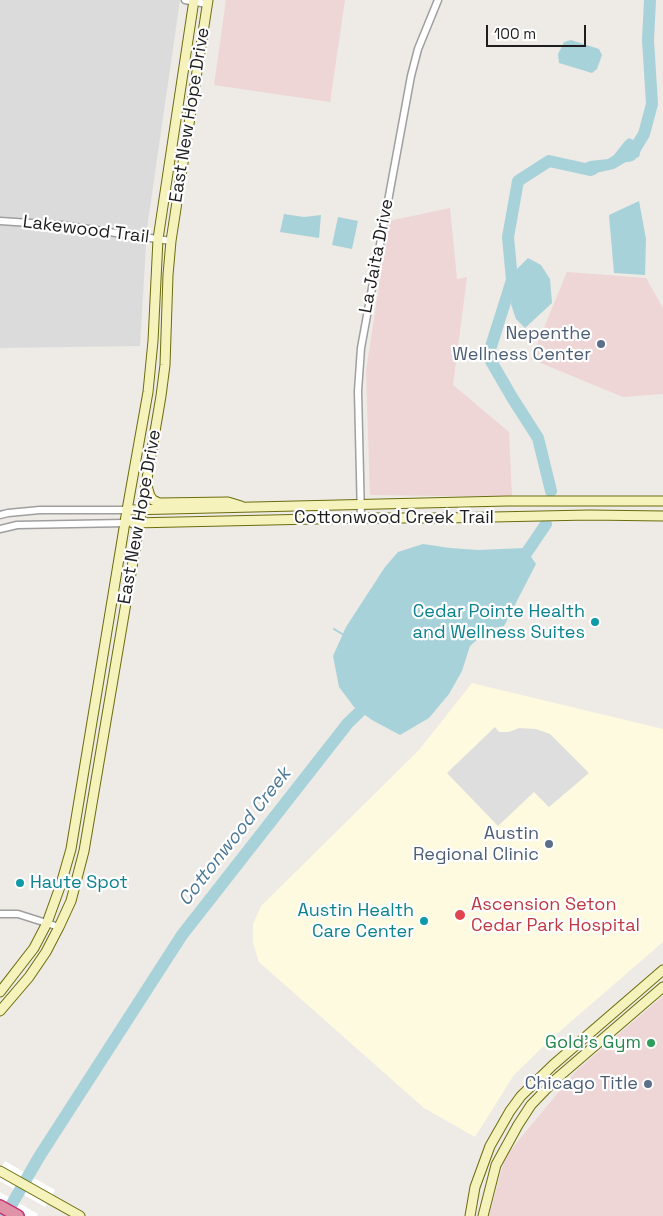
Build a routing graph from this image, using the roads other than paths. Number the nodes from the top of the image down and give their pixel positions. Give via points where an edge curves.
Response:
1 (191, 0) edge
2 (438, 0) edge
3 (207, 2) edge
4 (0, 221) edge
5 (158, 240) junction
6 (171, 241) junction
7 (146, 483) junction
8 (663, 501) edge
9 (361, 504) junction
10 (250, 508) junction
11 (127, 510) junction
12 (141, 510) junction
13 (0, 515) edge
14 (663, 516) edge
15 (361, 518) junction
16 (125, 523) junction
17 (139, 523) junction
18 (0, 529) edge
19 (92, 726) junction
20 (104, 734) junction
21 (0, 914) edge
22 (47, 923) junction
23 (59, 927) junction
24 (663, 970) edge
25 (663, 986) edge
26 (0, 992) edge
27 (0, 1011) edge
28 (577, 1045) junction
29 (584, 1055) junction
30 (0, 1171) edge
31 (472, 1204) junction
32 (0, 1206) edge
33 (485, 1206) junction
34 (18, 1216) edge
35 (80, 1216) edge
36 (470, 1216) edge
37 (483, 1216) edge

1 - 3 street
1 - 5 street, East New Hope Drive
2 - 9 street, La Jaita Drive via 411,76 363,333 358,391
3 - 6 street, East New Hope Drive
4 - 5 street, Lakewood Trail via 61,225
5 - 6 street, Lakewood Trail
5 - 11 street, East New Hope Drive via 148,392
6 - 7 street, East New Hope Drive via 165,365
7 - 10 street via 150,496 158,502 228,502
7 - 12 street, East New Hope Drive
8 - 9 street, Cottonwood Creek Trail
9 - 10 street, Cottonwood Creek Trail
9 - 15 street, La Jaita Drive
10 - 12 street, Cottonwood Creek Trail
11 - 12 street, Cottonwood Creek Trail
11 - 13 street via 40,510
11 - 16 street, East New Hope Drive
12 - 17 street, East New Hope Drive
14 - 15 street, Cottonwood Creek Trail
15 - 17 street, Cottonwood Creek Trail
16 - 17 street, Cottonwood Creek Trail
16 - 18 street
16 - 19 street, East New Hope Drive
17 - 20 street, East New Hope Drive
19 - 20 street
19 - 22 street, East New Hope Drive via 71,849
20 - 23 street, East New Hope Drive via 79,873
21 - 22 street via 18,914
22 - 23 street
22 - 26 street, East New Hope Drive via 34,948
23 - 27 street, East New Hope Drive via 29,977
24 - 28 street
25 - 29 street
28 - 29 street
28 - 31 street via 533,1083 510,1111 481,1167
29 - 33 street via 542,1092 518,1125 496,1165
30 - 35 street
31 - 33 street
31 - 36 street
32 - 34 highway
33 - 37 street

